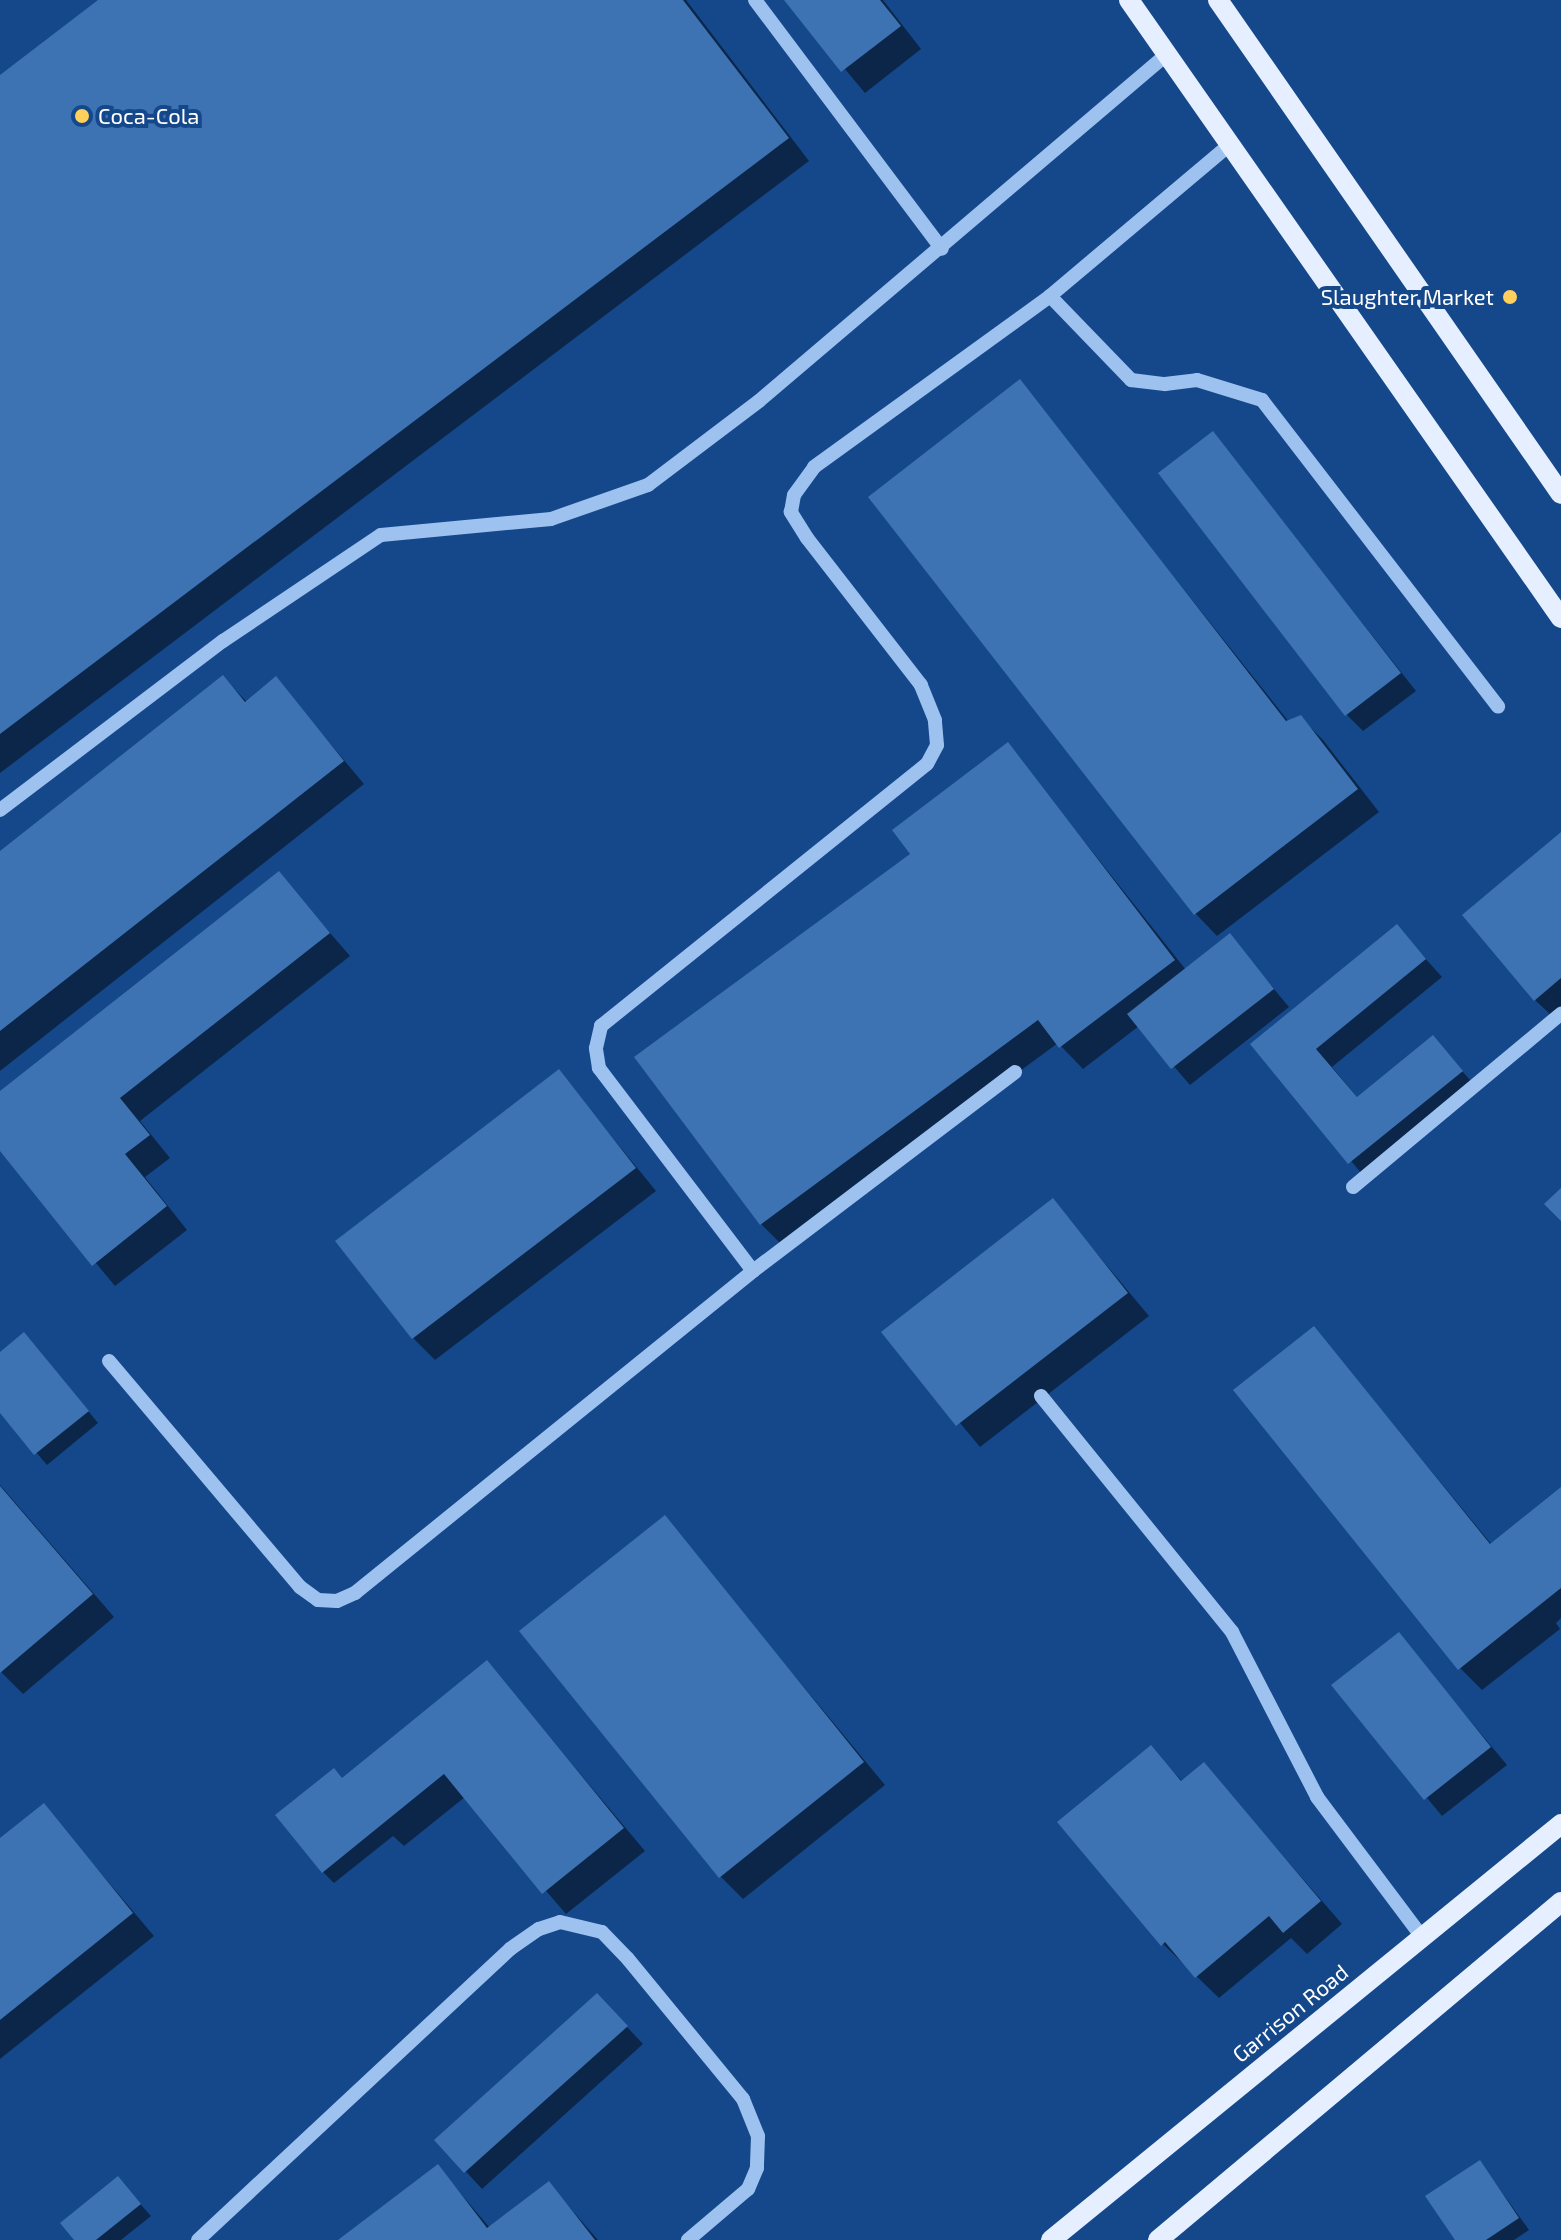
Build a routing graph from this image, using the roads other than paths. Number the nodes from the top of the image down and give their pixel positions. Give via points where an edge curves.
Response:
1 (755, 0) edge
2 (1129, 0) edge
3 (1218, 0) edge
4 (1166, 55) junction
5 (1228, 146) junction
6 (942, 249) junction
7 (1050, 296) junction
8 (1561, 494) edge
9 (1561, 618) edge
10 (1498, 707) dead end
11 (0, 810) edge
12 (1561, 1014) edge
13 (1015, 1072) dead end
14 (1353, 1187) dead end
15 (753, 1271) junction
16 (109, 1361) dead end
17 (1041, 1396) dead end
18 (1561, 1824) edge
19 (1561, 1902) edge
20 (1422, 1937) junction
21 (198, 2240) edge
22 (688, 2240) edge
23 (1051, 2240) edge
24 (1158, 2240) edge

1 - 6 lane
2 - 4 main road
3 - 8 main road
4 - 5 main road
4 - 6 lane
5 - 7 lane
5 - 9 main road
6 - 11 lane via 648,485 551,519 381,535 223,641
7 - 10 lane via 1131,380 1197,380 1262,400
7 - 15 lane via 814,467 794,495 791,512 807,538 921,685 935,720 937,745 927,764 601,1026 599,1068
12 - 14 lane
13 - 15 lane
15 - 16 lane via 355,1593 337,1601 318,1600 300,1587
17 - 20 lane via 1232,1632 1317,1797
18 - 20 main road, Garrison Road
19 - 24 main road
20 - 23 main road, Garrison Road
21 - 22 lane via 510,1949 560,1922 602,1932 628,1959 743,2099 758,2136 757,2168 748,2189

